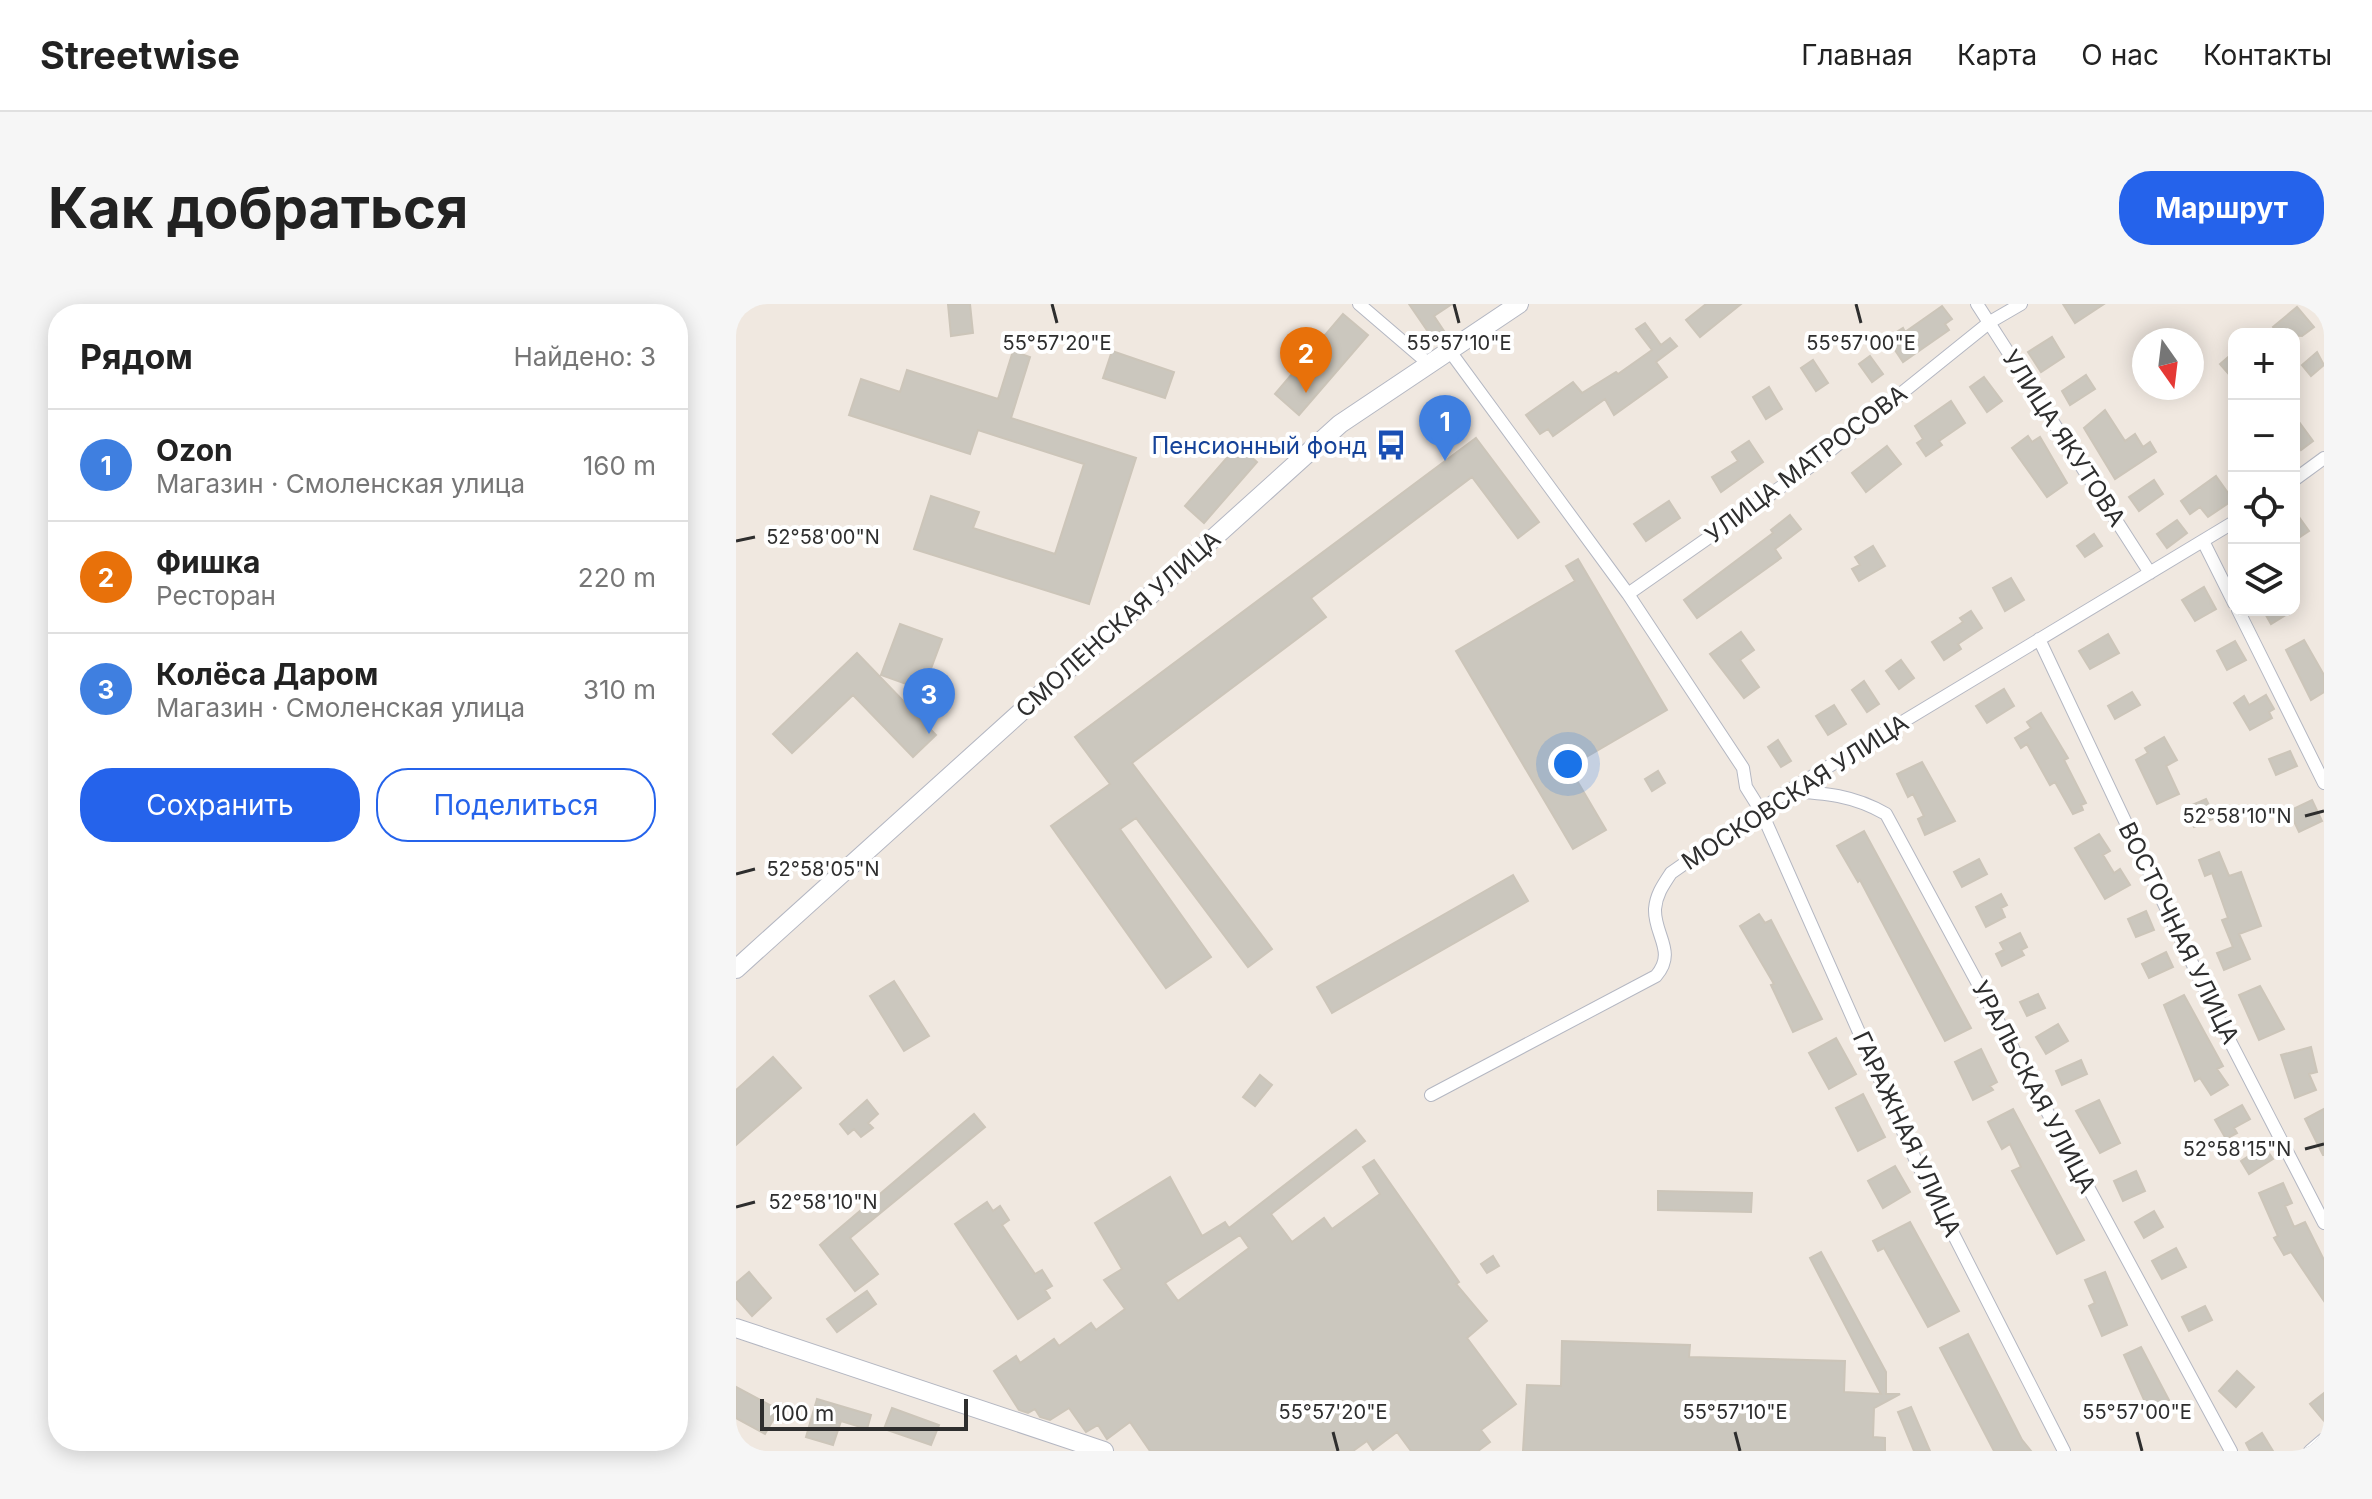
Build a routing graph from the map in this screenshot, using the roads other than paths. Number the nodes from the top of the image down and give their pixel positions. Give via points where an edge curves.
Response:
1 (1359, 304) edge
2 (1519, 304) edge
3 (1977, 304) edge
4 (2021, 304) edge
5 (1990, 322) junction
6 (1449, 350) junction
7 (1429, 364) junction
8 (2324, 458) edge
9 (2300, 476) edge
10 (2228, 526) edge
11 (2204, 543) junction
12 (2150, 573) junction
13 (2228, 591) edge
14 (1628, 594) junction
15 (2241, 616) edge
16 (2039, 639) junction
17 (2324, 783) edge
18 (1788, 791) junction
19 (1761, 811) junction
20 (736, 969) edge
21 (1431, 1095) dead end
22 (2324, 1223) edge
23 (736, 1328) edge
24 (2324, 1439) edge
25 (1104, 1451) edge
26 (2064, 1451) edge
27 (2231, 1451) edge
28 (2310, 1451) edge

1 - 7 street
2 - 6 main road, СМОЛЕНСКАЯ УЛИЦА
3 - 5 street, УЛИЦА ЯКУТОВА
4 - 5 street, УЛИЦА МАТРОСОВА
5 - 12 street, УЛИЦА ЯКУТОВА
5 - 14 street, УЛИЦА МАТРОСОВА via 1811,466
6 - 7 main road, СМОЛЕНСКАЯ УЛИЦА
6 - 14 street, ГАРАЖНАЯ УЛИЦА
7 - 20 main road, СМОЛЕНСКАЯ УЛИЦА via 1340,424
8 - 9 street
10 - 11 street, МОСКОВСКАЯ УЛИЦА
11 - 12 street, МОСКОВСКАЯ УЛИЦА
11 - 13 street
12 - 16 street, МОСКОВСКАЯ УЛИЦА
14 - 19 street, ГАРАЖНАЯ УЛИЦА via 1743,768 1746,787
15 - 17 street
16 - 18 street, МОСКОВСКАЯ УЛИЦА
16 - 22 street, ВОСТОЧНАЯ УЛИЦА via 2219,1020
18 - 19 street, МОСКОВСКАЯ УЛИЦА
18 - 27 street, УРАЛЬСКАЯ УЛИЦА via 1837,793 1886,814
19 - 21 street, МОСКОВСКАЯ УЛИЦА via 1671,873 1655,912 1667,953 1656,976
19 - 26 street, ГАРАЖНАЯ УЛИЦА via 1916,1161
23 - 25 main road
24 - 28 street

